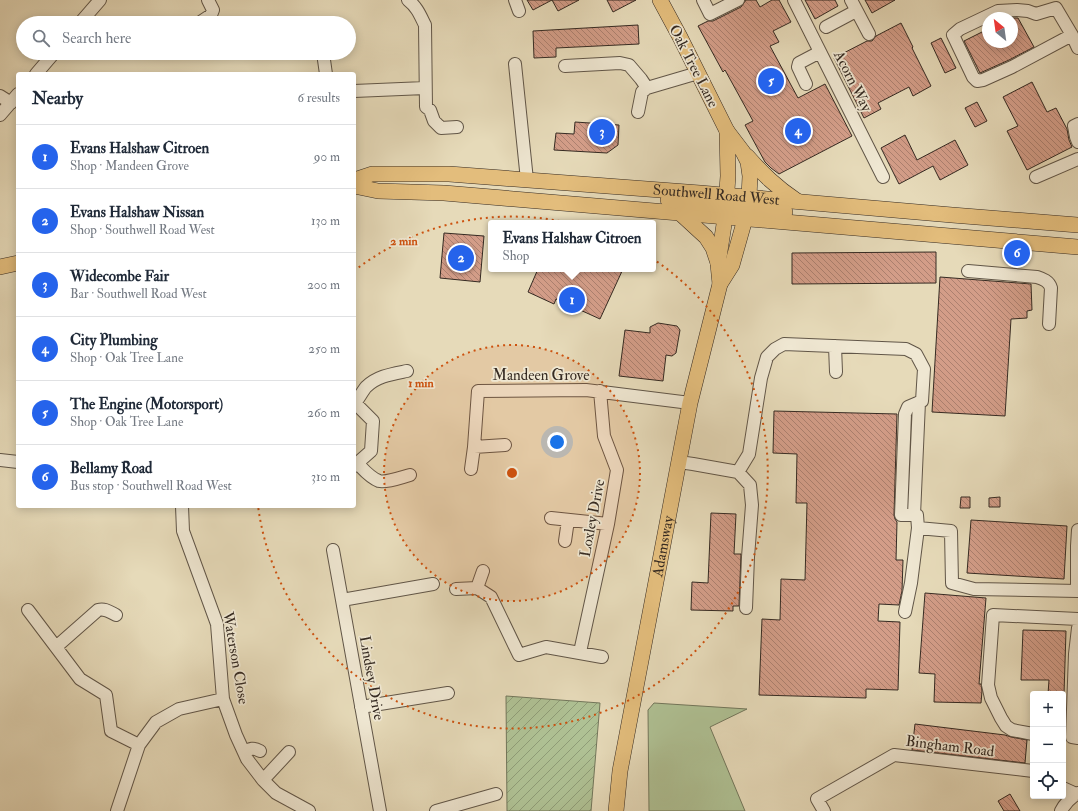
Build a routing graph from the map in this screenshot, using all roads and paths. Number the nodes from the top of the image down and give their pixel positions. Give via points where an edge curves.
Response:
1 (100, 0) edge
2 (208, 0) edge
3 (408, 0) edge
4 (660, 0) edge
5 (703, 0) edge
6 (794, 0) edge
7 (736, 1) edge
8 (854, 5) edge
9 (86, 16) edge
10 (210, 16) edge
11 (826, 27) dead end
12 (869, 34) dead end
13 (1072, 35) junction
14 (1078, 48) edge
15 (820, 52) junction
16 (48, 60) edge
17 (324, 60) edge
18 (515, 64) dead end
19 (565, 66) dead end
20 (38, 72) edge
21 (326, 72) edge
22 (698, 73) junction
23 (806, 84) dead end
24 (425, 88) junction
25 (647, 88) junction
26 (356, 91) edge
27 (0, 96) edge
28 (14, 99) edge
29 (638, 112) dead end
30 (0, 115) edge
31 (1078, 124) edge
32 (457, 127) dead end
33 (727, 131) junction
34 (1078, 142) edge
35 (743, 152) junction
36 (1078, 159) edge
37 (883, 177) dead end
38 (1036, 177) dead end
39 (356, 179) edge
40 (527, 180) junction
41 (356, 186) edge
42 (798, 202) junction
43 (725, 206) junction
44 (747, 208) junction
45 (681, 214) junction
46 (1078, 224) edge
47 (1078, 247) edge
48 (16, 263) edge
49 (718, 264) junction
50 (0, 267) edge
51 (968, 271) dead end
52 (720, 284) junction
53 (1049, 324) dead end
54 (835, 346) junction
55 (407, 371) dead end
56 (836, 372) dead end
57 (600, 391) junction
58 (356, 401) edge
59 (356, 403) edge
60 (690, 403) junction
61 (505, 444) dead end
62 (474, 447) junction
63 (0, 460) edge
64 (16, 462) edge
65 (679, 462) junction
66 (356, 463) edge
67 (356, 465) edge
68 (471, 469) dead end
69 (738, 472) junction
70 (410, 475) dead end
71 (182, 508) edge
72 (551, 518) dead end
73 (568, 520) junction
74 (608, 524) junction
75 (918, 528) junction
76 (1078, 530) edge
77 (565, 541) dead end
78 (333, 550) dead end
79 (483, 571) dead end
80 (433, 584) dead end
81 (477, 588) junction
82 (456, 589) dead end
83 (1077, 591) edge
84 (342, 600) junction
85 (746, 608) dead end
86 (28, 610) dead end
87 (905, 612) dead end
88 (116, 615) dead end
89 (1078, 619) edge
90 (1078, 628) edge
91 (56, 647) junction
92 (580, 652) junction
93 (602, 657) dead end
94 (448, 693) dead end
95 (223, 699) junction
96 (361, 707) junction
97 (1030, 733) edge
98 (1071, 737) edge
99 (139, 746) junction
100 (260, 751) dead end
101 (244, 752) junction
102 (289, 752) dead end
103 (1030, 771) edge
104 (263, 780) junction
105 (1066, 789) edge
106 (496, 794) dead end
107 (1077, 794) edge
108 (1060, 799) edge
109 (117, 811) edge
110 (310, 811) edge
111 (380, 811) edge
112 (436, 811) edge
113 (616, 811) edge
114 (824, 811) edge
115 (1061, 811) edge

1 - 9 street
2 - 10 street via 213,10
3 - 24 street via 415,5 425,25
4 - 22 main road, Oak Tree Lane
5 - 7 street via 710,14
6 - 15 street, Acorn Way
8 - 11 street
8 - 12 street
13 - 13 street via 1056,8 1036,14 1017,10 998,11 954,32 953,37 977,81 1012,67
13 - 14 street
15 - 23 street via 799,63 798,67
15 - 37 street, Acorn Way
16 - 20 street
17 - 21 street
18 - 40 street
19 - 25 street via 620,63 629,65
22 - 25 street
22 - 33 main road, Oak Tree Lane
24 - 26 street
24 - 32 street via 426,107 434,121 441,128
25 - 29 street via 642,92
27 - 28 street
28 - 30 street
31 - 34 street via 1074,126
33 - 35 main road, Oak Tree Lane
33 - 43 main road, Oak Tree Lane via 728,176
35 - 42 main road via 778,188
35 - 44 main road, Oak Tree Lane via 750,171
36 - 38 street
39 - 40 main road, Southwell Road West via 372,174 449,174
40 - 43 main road, Southwell Road West via 622,187
41 - 45 main road, Southwell Road West via 378,191 444,193
42 - 44 main road, Southwell Road West
42 - 46 main road, Southwell Road West
43 - 44 main road, Southwell Road West
43 - 44 main road via 740,213
43 - 45 main road, Southwell Road West
43 - 49 main road, Adamsway
44 - 47 main road, Southwell Road West via 866,229
44 - 52 main road, Adamsway via 732,265
45 - 49 main road via 706,237
48 - 50 main road
49 - 52 main road, Adamsway
51 - 53 street via 1036,277 1044,280 1051,288
52 - 60 main road, Adamsway
54 - 56 street
54 - 69 street via 784,344 767,357 761,378 749,454
54 - 75 street via 906,349 916,354 924,369 922,401 908,407 905,414 901,515 917,515
55 - 58 street via 373,381
57 - 60 street, Mandeen Grove
57 - 62 street, Mandeen Grove via 478,391
57 - 74 street, Loxley Drive via 604,436 617,470
59 - 66 street via 373,421 371,451
60 - 65 main road, Adamsway
61 - 62 street
62 - 68 street
63 - 64 street
65 - 69 street
65 - 113 main road, Adamsway via 620,772
67 - 70 street via 380,481
69 - 85 street via 750,485 752,505
71 - 95 street, Waterson Close via 183,531 217,624
72 - 73 street
73 - 74 street
73 - 77 street
74 - 92 street, Loxley Drive
75 - 83 street via 951,531 952,583 974,589
75 - 87 street
76 - 83 street
78 - 84 street, Lindsey Drive
79 - 81 street
80 - 84 street
81 - 82 street
81 - 92 street via 491,597 519,655 546,647
84 - 96 street, Lindsey Drive
86 - 91 street
88 - 91 street via 106,610 98,610
89 - 97 street via 993,615 988,685 992,698 1006,726 1012,730
90 - 98 street
91 - 99 street via 80,679 106,695 111,732
92 - 93 street
94 - 96 street
95 - 99 street via 179,709 156,722
95 - 101 street, Waterson Close
96 - 111 street, Lindsey Drive
99 - 109 street
100 - 101 street via 251,748
101 - 104 street, Waterson Close
102 - 104 street
103 - 114 street, Bingham Road via 894,755 817,799
104 - 110 street, Waterson Close via 276,793
105 - 107 street
106 - 112 street
107 - 115 street via 1064,804
108 - 115 street

